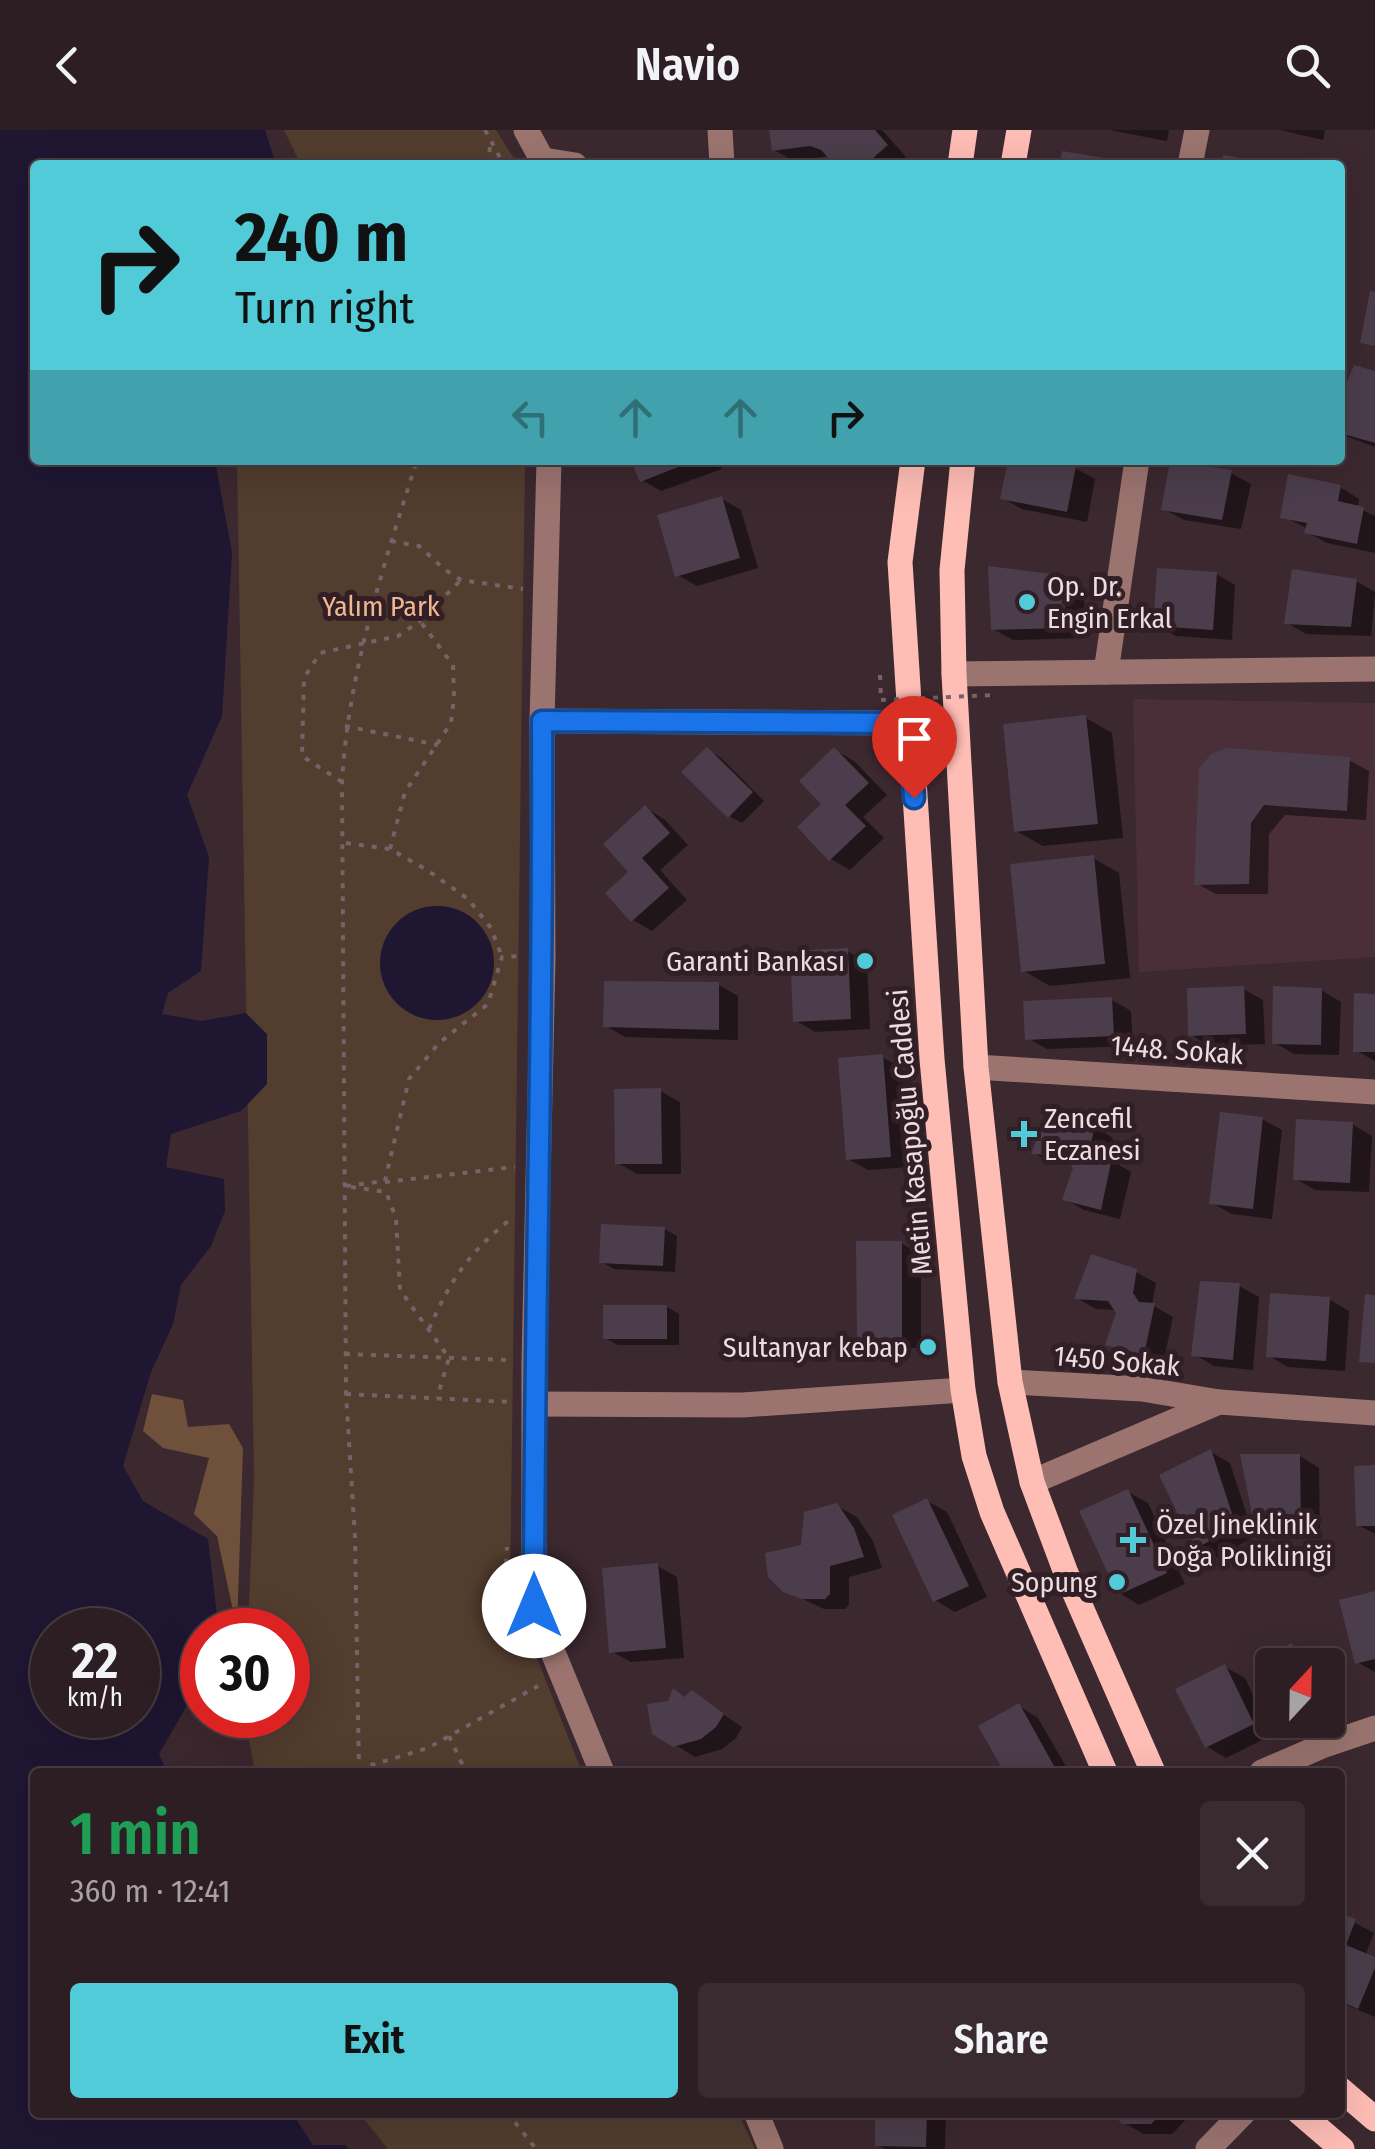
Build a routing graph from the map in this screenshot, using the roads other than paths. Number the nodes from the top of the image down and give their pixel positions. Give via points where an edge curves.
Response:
1 (526, 130) edge
2 (720, 130) edge
3 (965, 130) edge
4 (1019, 130) edge
5 (1197, 130) edge
6 (542, 160) edge
7 (722, 160) edge
8 (961, 160) edge
9 (1013, 160) edge
10 (1191, 160) edge
11 (549, 465) edge
12 (912, 465) edge
13 (962, 465) edge
14 (1135, 465) edge
15 (1375, 670) edge
16 (1106, 672) junction
17 (954, 674) junction
18 (542, 721) junction
19 (909, 723) junction
20 (976, 1067) junction
21 (1375, 1092) edge
22 (1010, 1382) junction
23 (963, 1390) junction
24 (1219, 1402) junction
25 (535, 1404) junction
26 (1375, 1412) edge
27 (1032, 1482) junction
28 (1375, 1728) edge
29 (600, 1768) edge
30 (1103, 1768) edge
31 (1151, 1768) edge
32 (1271, 1768) edge
33 (1345, 2092) edge
34 (759, 2118) edge
35 (1238, 2118) edge
36 (1306, 2118) edge
37 (1375, 2119) edge
38 (772, 2149) edge
39 (1208, 2149) edge
40 (1342, 2149) edge

1 - 6 street
2 - 7 street
3 - 8 main road
4 - 9 main road
5 - 10 street
11 - 18 street
12 - 19 main road, Metin Kasapoğlu Caddesi via 900,562
13 - 17 main road via 952,570
14 - 16 street
15 - 16 street
16 - 17 street
17 - 20 main road
18 - 19 street
18 - 25 street
19 - 23 main road, Metin Kasapoğlu Caddesi
20 - 21 street, 1448. Sokak
20 - 22 main road
22 - 24 street, 1450 Sokak via 1142,1389
22 - 27 main road
23 - 25 street via 742,1405
23 - 30 main road, Metin Kasapoğlu Caddesi via 992,1512
24 - 26 street, 1450 Sokak
24 - 27 street, 1450 Sokak
25 - 29 street via 534,1606
27 - 31 main road
28 - 32 street
33 - 37 main road
34 - 38 street
35 - 39 street
36 - 40 main road

